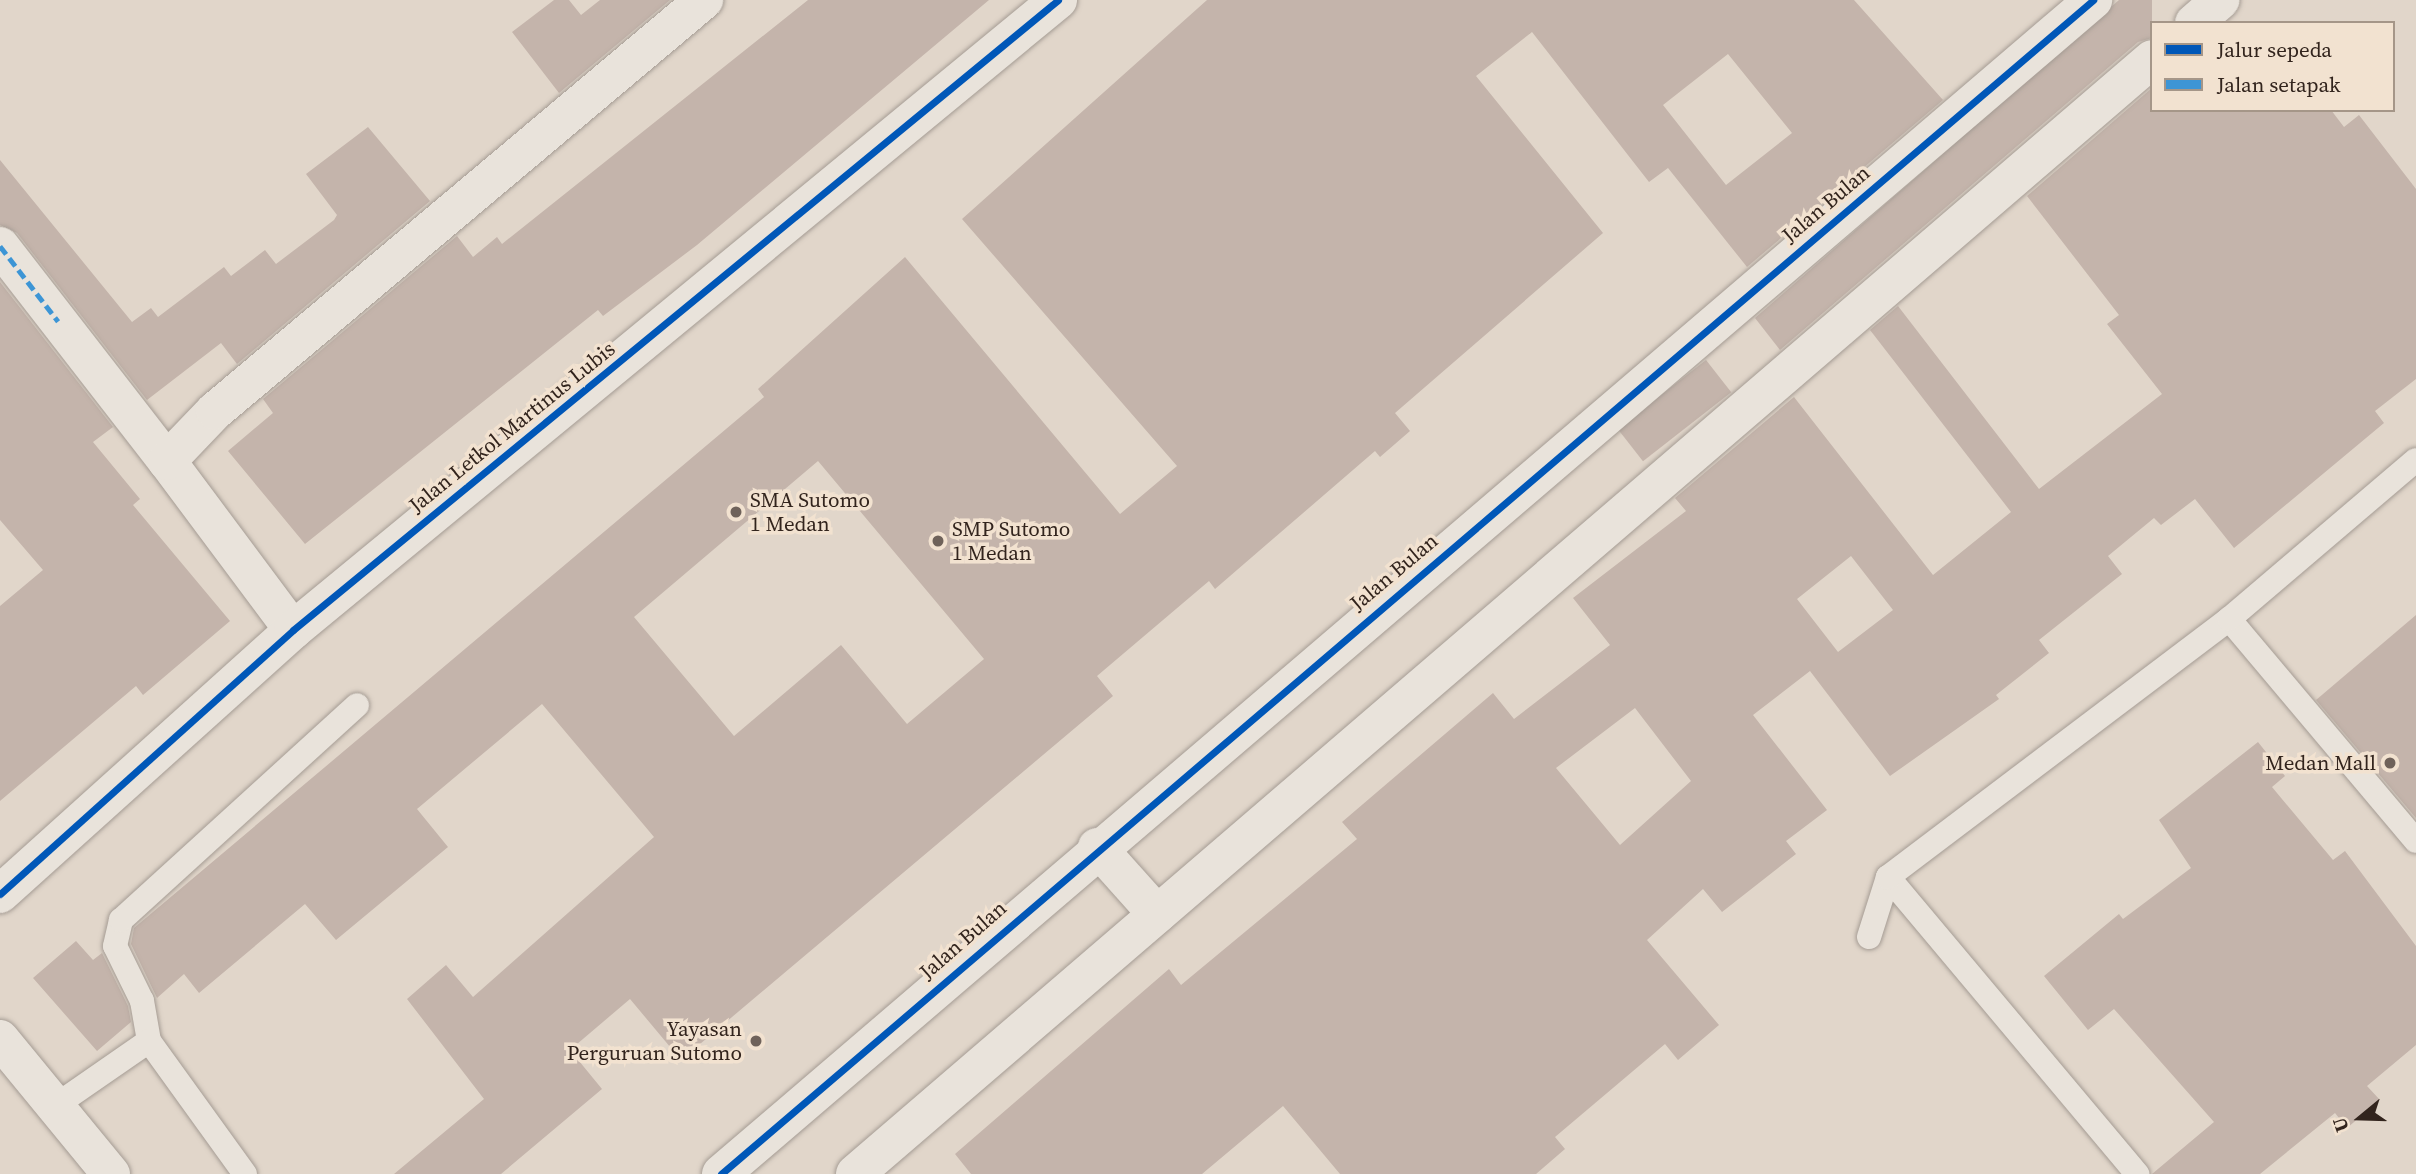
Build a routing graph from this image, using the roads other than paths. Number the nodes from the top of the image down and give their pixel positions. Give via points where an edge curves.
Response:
1 (704, 0) edge
2 (1058, 0) edge
3 (2093, 0) edge
4 (2220, 0) edge
5 (2196, 21) edge
6 (2150, 61) edge
7 (0, 246) edge
8 (2416, 460) edge
9 (167, 461) junction
10 (2229, 619) junction
11 (293, 630) junction
12 (357, 705) dead end
13 (2416, 841) edge
14 (1097, 847) junction
15 (1888, 877) junction
16 (0, 894) edge
17 (1157, 914) junction
18 (1869, 937) dead end
19 (0, 1039) edge
20 (149, 1041) junction
21 (55, 1106) junction
22 (111, 1174) edge
23 (245, 1174) edge
24 (721, 1174) edge
25 (855, 1174) edge
26 (2137, 1174) edge

1 - 9 street via 215,411
2 - 11 street, Jalan Letkol Martinus Lubis
3 - 14 street, Jalan Bulan
4 - 5 street
6 - 17 street
7 - 9 street
8 - 10 lane
9 - 11 street
10 - 13 lane
10 - 15 lane
11 - 16 street, Jalan Letkol Martinus Lubis
12 - 20 lane via 121,920 114,946 142,1001
14 - 17 street
14 - 24 street, Jalan Bulan
15 - 18 lane
15 - 26 lane
17 - 25 street
19 - 21 street
20 - 21 lane
20 - 23 lane
21 - 22 street

